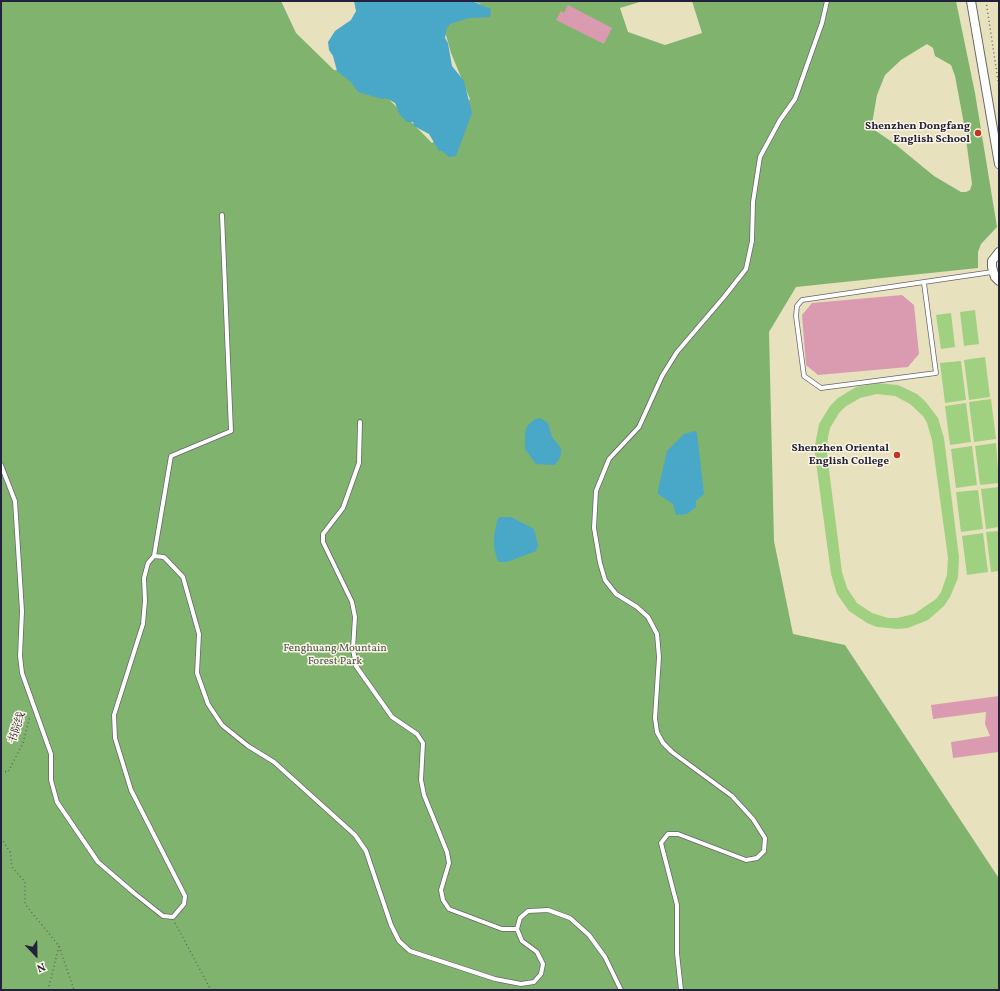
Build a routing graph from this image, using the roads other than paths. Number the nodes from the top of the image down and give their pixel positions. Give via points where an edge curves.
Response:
1 (827, 1) edge
2 (971, 1) edge
3 (999, 164) edge
4 (222, 215) dead end
5 (999, 252) edge
6 (992, 272) junction
7 (999, 281) edge
8 (924, 283) junction
9 (360, 422) dead end
10 (1, 465) edge
11 (154, 556) junction
12 (517, 929) junction
13 (621, 990) edge
14 (681, 990) edge

1 - 14 lane via 822,23 795,99 760,157 753,202 752,241 746,269 677,352 662,376 640,427 609,459 596,491 594,528 605,580 616,594 648,617 657,634 657,732 663,744 672,752 732,796 753,819 765,838 764,851 757,858 746,860 678,834 668,834 661,842 677,905 677,953
2 - 3 street
4 - 11 lane via 231,431 171,456
5 - 6 street via 992,261
6 - 7 street
6 - 8 lane
8 - 8 lane via 802,300 797,306 796,316 804,376 821,388 936,373
9 - 12 lane via 359,463 343,508 323,534 323,542 352,602 355,617 353,650 356,666 392,717 416,734 422,743 421,780 424,795 449,863 441,890 443,900 449,909 502,929
10 - 11 lane via 16,501 22,611 22,673 51,754 51,780 57,802 98,862 163,916 173,918 184,904 185,896 130,790 115,738 114,715 142,624 144,578 148,563
11 - 12 lane via 164,557 183,577 198,634 197,673 208,704 222,725 248,746 274,762 355,835 366,850 391,925 399,941 410,950 495,979 522,984 534,982 541,974 542,964 537,952 522,941
12 - 13 lane via 520,918 528,911 548,910 570,918 588,935 605,957

